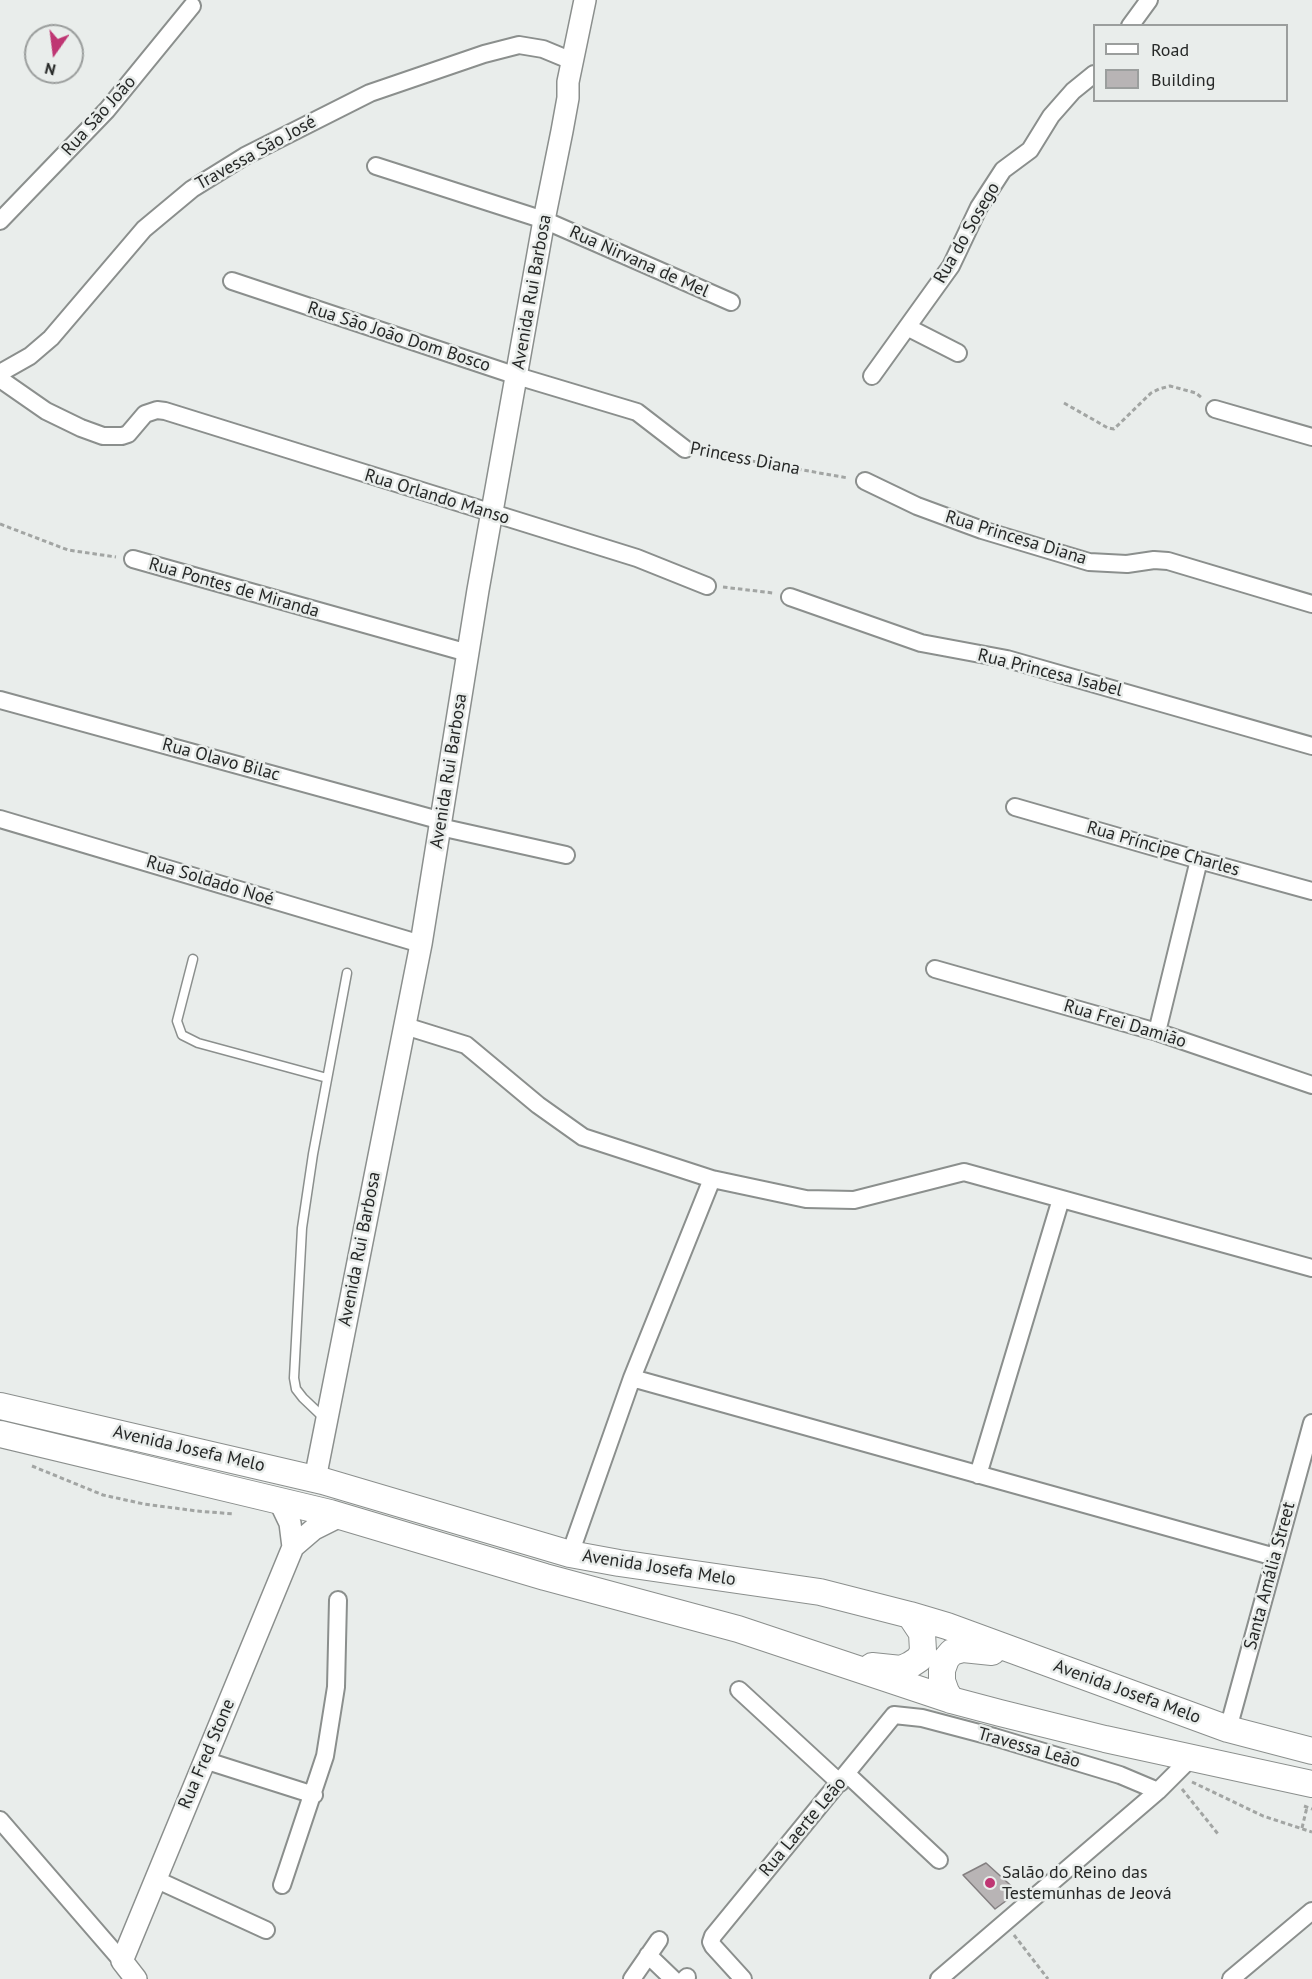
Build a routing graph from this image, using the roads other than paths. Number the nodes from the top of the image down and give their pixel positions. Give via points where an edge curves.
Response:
1 (585, 0) edge
2 (1149, 0) edge
3 (192, 6) dead end
4 (1131, 24) edge
5 (572, 61) junction
6 (1093, 76) edge
7 (375, 166) dead end
8 (544, 220) junction
9 (0, 221) edge
10 (232, 281) dead end
11 (730, 302) dead end
12 (907, 327) junction
13 (958, 353) dead end
14 (0, 373) edge
15 (517, 376) junction
16 (872, 376) dead end
17 (0, 379) edge
18 (1215, 409) road end
19 (637, 412) joint
20 (1312, 437) edge
21 (685, 449) road end
22 (865, 481) road end
23 (492, 514) junction
24 (133, 560) road end
25 (707, 586) road end
26 (790, 597) road end
27 (1312, 604) edge
28 (468, 653) junction
29 (0, 700) edge
30 (1312, 746) edge
31 (1015, 807) dead end
32 (0, 819) edge
33 (441, 824) junction
34 (566, 855) dead end
35 (1199, 860) junction
36 (1312, 891) edge
37 (421, 944) junction
38 (193, 959) dead end
39 (935, 969) dead end
40 (347, 973) dead end
41 (405, 1026) junction
42 (1157, 1032) junction
43 (327, 1078) junction
44 (1312, 1085) edge
45 (712, 1179) junction
46 (1061, 1198) junction
47 (1312, 1268) edge
48 (632, 1378) junction
49 (0, 1406) edge
50 (326, 1420) junction
51 (1312, 1423) edge
52 (0, 1434) edge
53 (978, 1475) junction
54 (315, 1479) junction
55 (279, 1500) junction
56 (340, 1516) junction
57 (293, 1547) junction
58 (570, 1554) junction
59 (1275, 1557) junction
60 (338, 1600) dead end
61 (910, 1615) junction
62 (1031, 1657) junction
63 (836, 1662) junction
64 (740, 1690) dead end
65 (951, 1700) junction
66 (898, 1715) joint
67 (997, 1725) junction
68 (1228, 1729) junction
69 (1312, 1751) edge
70 (204, 1760) junction
71 (1180, 1769) junction
72 (843, 1779) junction
73 (1158, 1791) junction
74 (314, 1795) junction
75 (1310, 1795) edge
76 (0, 1820) edge
77 (939, 1860) dead end
78 (155, 1879) junction
79 (282, 1885) dead end
80 (1312, 1911) edge
81 (266, 1930) dead end
82 (660, 1940) dead end
83 (648, 1955) junction
84 (122, 1961) junction
85 (682, 1978) edge
86 (136, 1979) edge
87 (632, 1979) edge
88 (743, 1979) edge
89 (939, 1979) edge
90 (1231, 1979) edge

1 - 5 street, Avenida Rui Barbosa
2 - 4 street
3 - 9 street, Rua São João via 107,110
5 - 8 street, Avenida Rui Barbosa
5 - 14 street, Travessa São José via 543,49 519,45 484,54 370,93 245,156 192,189 144,229 51,338
6 - 12 street, Rua do Sosego via 1051,116 1030,150 1003,170 979,207 951,266
7 - 8 street, Rua Nirvana de Mel
8 - 11 street, Rua Nirvana de Mel
8 - 15 street, Avenida Rui Barbosa
10 - 15 street, Rua São João Dom Bosco
12 - 13 street
12 - 16 street, Rua do Sosego
15 - 19 street, Rua São João Dom Bosco
15 - 23 street, Avenida Rui Barbosa
17 - 23 street, Rua Orlando Manso via 46,411 103,436 128,434 145,414 165,411
18 - 20 street
19 - 21 street, Princess Diana
22 - 27 street, Rua Princesa Diana via 982,530 1089,562 1168,561
23 - 25 street, Rua Orlando Manso via 637,558
23 - 28 street, Avenida Rui Barbosa
24 - 28 street, Rua Pontes de Miranda
26 - 30 street, Rua Princesa Isabel via 921,643 1017,662
28 - 33 street, Avenida Rui Barbosa
29 - 33 street, Rua Olavo Bilac
31 - 35 street, Rua Príncipe Charles
32 - 37 street, Rua Soldado Noé
33 - 34 street, Rua Olavo Bilac
33 - 37 street, Avenida Rui Barbosa
35 - 36 street, Rua Príncipe Charles
35 - 42 street
37 - 41 street, Avenida Rui Barbosa
38 - 43 lane via 177,1021 182,1035 198,1043
39 - 42 street, Rua Frei Damião
40 - 43 lane
41 - 45 street via 466,1045 583,1137
41 - 50 street, Avenida Rui Barbosa
42 - 44 street, Rua Frei Damião
43 - 50 lane via 302,1228 294,1378 296,1389
45 - 46 street via 806,1199 854,1200 964,1172
45 - 48 street
46 - 47 street
46 - 53 street
48 - 53 street
48 - 58 street
49 - 54 main road, Avenida Josefa Melo
50 - 54 street, Avenida Rui Barbosa
51 - 59 street, Santa Amália Street
52 - 55 main road, Avenida Josefa Melo
53 - 59 street
54 - 58 main road, Avenida Josefa Melo
55 - 56 main road, Avenida Josefa Melo
55 - 57 street via 290,1523
56 - 57 street, Rua Fred Stone via 309,1532
56 - 63 main road, Avenida Josefa Melo via 738,1629
57 - 70 street, Rua Fred Stone
58 - 61 main road, Avenida Josefa Melo via 820,1592
59 - 68 street, Santa Amália Street
60 - 74 street via 336,1687
61 - 62 main road, Avenida Josefa Melo
61 - 63 main road via 924,1642 919,1659 910,1665 891,1669
62 - 65 main road via 963,1649 952,1652 942,1670 942,1681
62 - 68 main road, Avenida Josefa Melo
63 - 65 main road, Avenida Josefa Melo
64 - 72 street
65 - 67 main road, Avenida Josefa Melo
66 - 67 street, Travessa Leão
66 - 72 street, Rua Laerte Leão via 891,1718
67 - 71 main road, Avenida Josefa Melo via 1106,1739
67 - 73 street, Travessa Leão
68 - 69 main road, Avenida Josefa Melo
70 - 74 street
70 - 78 street, Rua Fred Stone
71 - 73 street
71 - 75 main road, Avenida Josefa Melo
72 - 77 street
72 - 88 street, Rua Laerte Leão via 713,1936 713,1946
73 - 89 street
74 - 79 street
76 - 84 street
78 - 81 street
78 - 84 street, Rua Fred Stone
80 - 90 street
82 - 83 street
83 - 85 street
83 - 87 street
84 - 86 street

